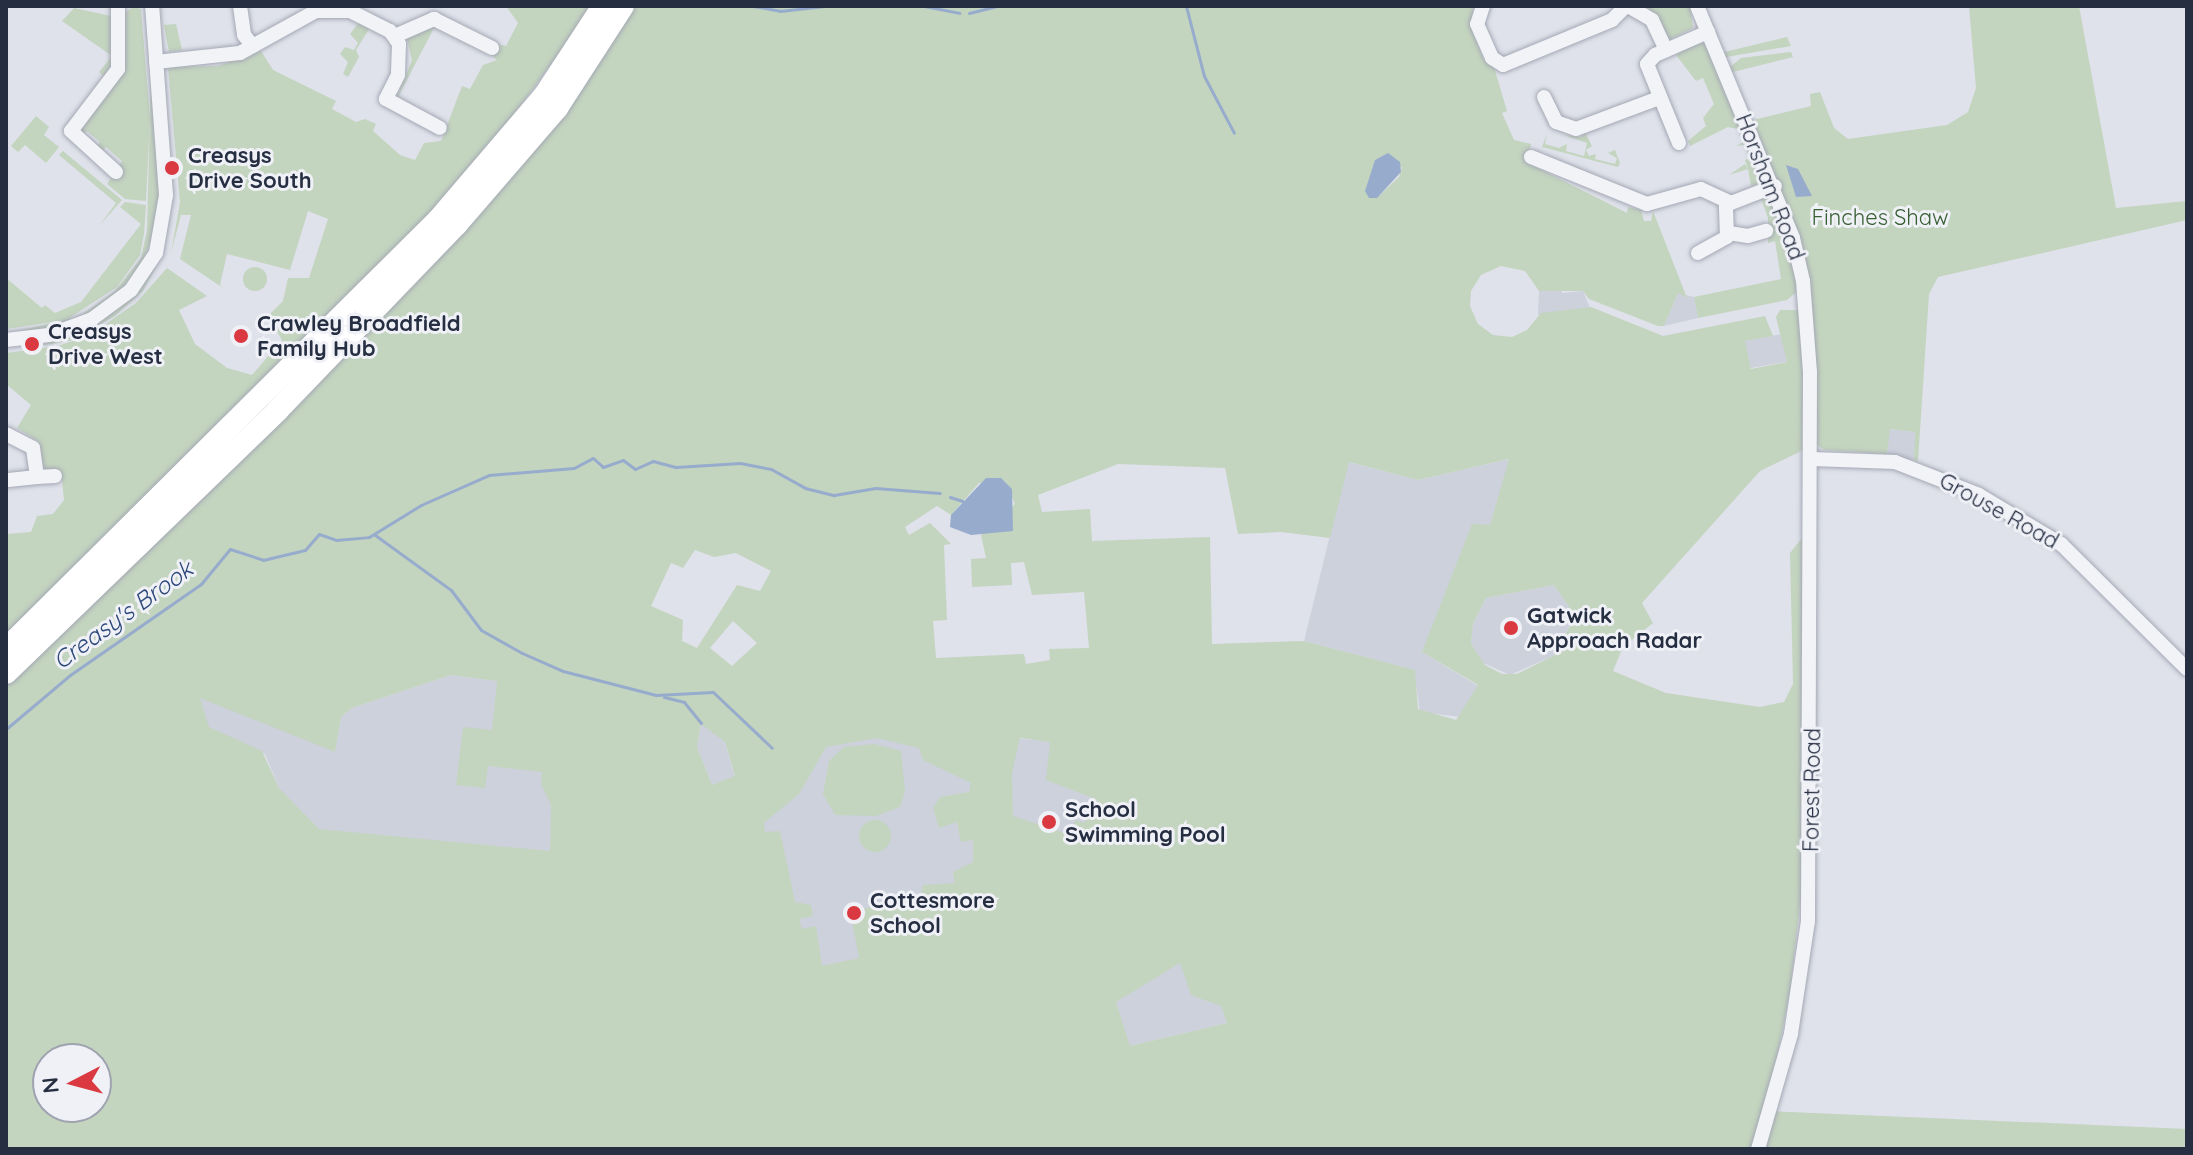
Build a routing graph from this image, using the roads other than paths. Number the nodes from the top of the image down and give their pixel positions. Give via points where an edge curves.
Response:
1 (118, 6) edge
2 (152, 6) edge
3 (240, 6) edge
4 (603, 6) edge
5 (623, 6) edge
6 (1483, 6) edge
7 (1627, 6) edge
8 (1697, 6) edge
9 (328, 8) edge
10 (487, 28) dead end
11 (1708, 32) junction
12 (395, 36) junction
13 (253, 46) junction
14 (1666, 50) junction
15 (156, 62) junction
16 (1544, 97) dead end
17 (1659, 98) junction
18 (432, 129) dead end
19 (1679, 143) dead end
20 (1531, 157) dead end
21 (116, 172) dead end
22 (1775, 186) junction
23 (1726, 204) junction
24 (1766, 231) dead end
25 (1729, 233) junction
26 (1698, 253) dead end
27 (6, 340) edge
28 (1811, 425) joint
29 (6, 434) edge
30 (1812, 459) junction
31 (55, 476) dead end
32 (37, 477) junction
33 (6, 480) edge
34 (6, 649) edge
35 (2187, 669) edge
36 (6, 673) edge
37 (1758, 1149) edge

1 - 21 street via 118,69 71,131
2 - 15 street
3 - 13 street via 244,35
4 - 34 highway via 544,96 438,220
5 - 36 highway via 557,108 457,224 278,410
6 - 7 street via 1477,24 1492,58 1503,65 1612,20
7 - 14 street via 1650,18
8 - 11 street, Horsham Road
9 - 12 street via 361,14
9 - 13 street
10 - 12 street via 486,46 434,19
11 - 14 street
11 - 22 street, Horsham Road
12 - 18 street via 400,67 383,105
13 - 15 street via 232,54
14 - 17 street via 1647,64
15 - 27 street via 166,195 163,228 151,262 123,298 86,323 49,335
16 - 17 street via 1556,122 1572,129 1589,128
17 - 19 street
20 - 23 street via 1631,202 1666,202 1701,189
22 - 23 street
22 - 28 street, Horsham Road via 1803,281
23 - 25 street
24 - 25 street
25 - 26 street via 1721,243
28 - 30 street, Forest Road
29 - 32 street via 33,448
30 - 35 street, Grouse Road via 1895,462 1979,495 2061,544
30 - 37 street, Forest Road via 1808,921 1791,1034
31 - 32 street
32 - 33 street

